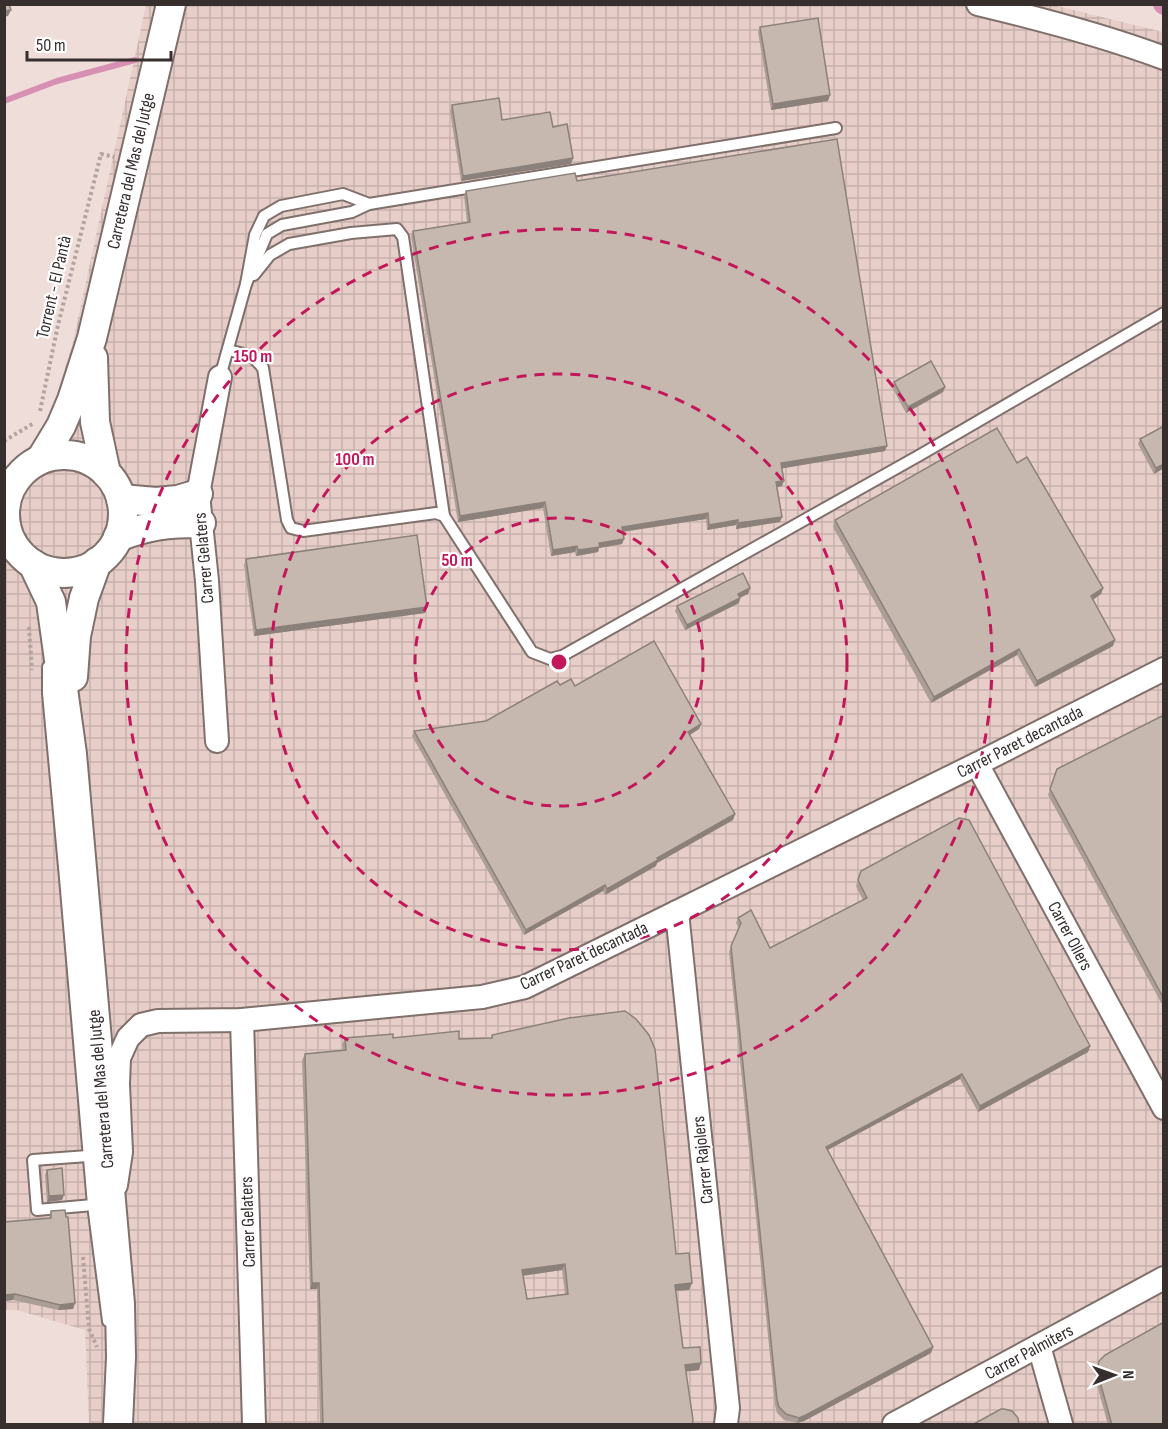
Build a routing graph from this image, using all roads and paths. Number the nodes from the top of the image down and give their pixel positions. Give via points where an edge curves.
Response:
1 (171, 4) edge
2 (978, 4) edge
3 (1164, 58) edge
4 (836, 128) dead end
5 (133, 161) junction
6 (369, 204) junction
7 (246, 284) junction
8 (1164, 312) edge
9 (92, 338) junction
10 (228, 350) junction
11 (220, 377) joint
12 (4, 441) edge
13 (41, 459) junction
14 (106, 473) junction
15 (8, 490) edge
16 (198, 494) junction
17 (121, 499) junction
18 (444, 516) junction
19 (201, 523) junction
20 (118, 537) junction
21 (9, 542) edge
22 (97, 562) junction
23 (33, 564) junction
24 (55, 635) junction
25 (1164, 669) edge
26 (217, 741) dead end
27 (72, 754) junction
28 (977, 764) junction
29 (677, 912) junction
30 (242, 1020) junction
31 (1164, 1108) edge
32 (88, 1155) junction
33 (102, 1208) junction
34 (1164, 1278) edge
35 (1039, 1346) junction
36 (730, 1419) edge
37 (119, 1422) edge
38 (254, 1425) edge
39 (894, 1425) edge
40 (1061, 1425) edge

1 - 5 street, Carretera del Mas del Jutge
2 - 3 street via 1066,26
4 - 6 lane
5 - 9 street, Carretera del Mas del Jutge
5 - 12 path, Torrent - El Pantà via 101,154 38,419
6 - 7 lane via 352,212 282,225 267,234
6 - 7 lane via 343,194 281,206 264,216 255,235
7 - 10 lane
7 - 18 lane via 270,255 289,244 397,228 403,237
8 - 18 lane via 920,455 562,656 550,659 532,652
9 - 13 street, Carretera del Mas del Jutge via 72,400
9 - 14 street, Carretera del Mas del Jutge via 95,422
10 - 11 lane
10 - 18 lane via 252,356 263,368 286,520 291,528 303,531 436,513
11 - 16 street, Carrer Gelaters
13 - 14 street via 69,455 95,464
13 - 15 street via 23,471
14 - 17 street
15 - 21 street via 5,522
16 - 17 street via 156,502
16 - 19 street, Carrer Gelaters
17 - 20 street via 123,519
19 - 20 street via 170,523
19 - 26 street, Carrer Gelaters
20 - 22 street
21 - 23 street
22 - 23 street via 66,573
22 - 27 street, Carretera del Mas del Jutge via 76,636
23 - 24 street, Carretera del Mas del Jutge via 51,602
24 - 27 street, Carretera del Mas del Jutge
24 - 32 lane via 48,656 48,693
25 - 28 street, Carrer Paret decantada
27 - 33 street, Carretera del Mas del Jutge
28 - 29 street, Carrer Paret decantada
28 - 31 street, Carrer Ollers
29 - 30 street, Carrer Paret decantada via 525,987 482,997
29 - 36 street, Carrer Rajolers
30 - 33 street, Carrer Paret decantada via 158,1021 141,1025 128,1038 119,1058 122,1152
30 - 38 street, Carrer Gelaters
32 - 33 lane
32 - 33 lane via 33,1160 37,1210
33 - 37 street, Carretera del Mas del Jutge via 120,1304
34 - 35 street, Carrer Palmiters
35 - 39 street, Carrer Palmiters
35 - 40 street

